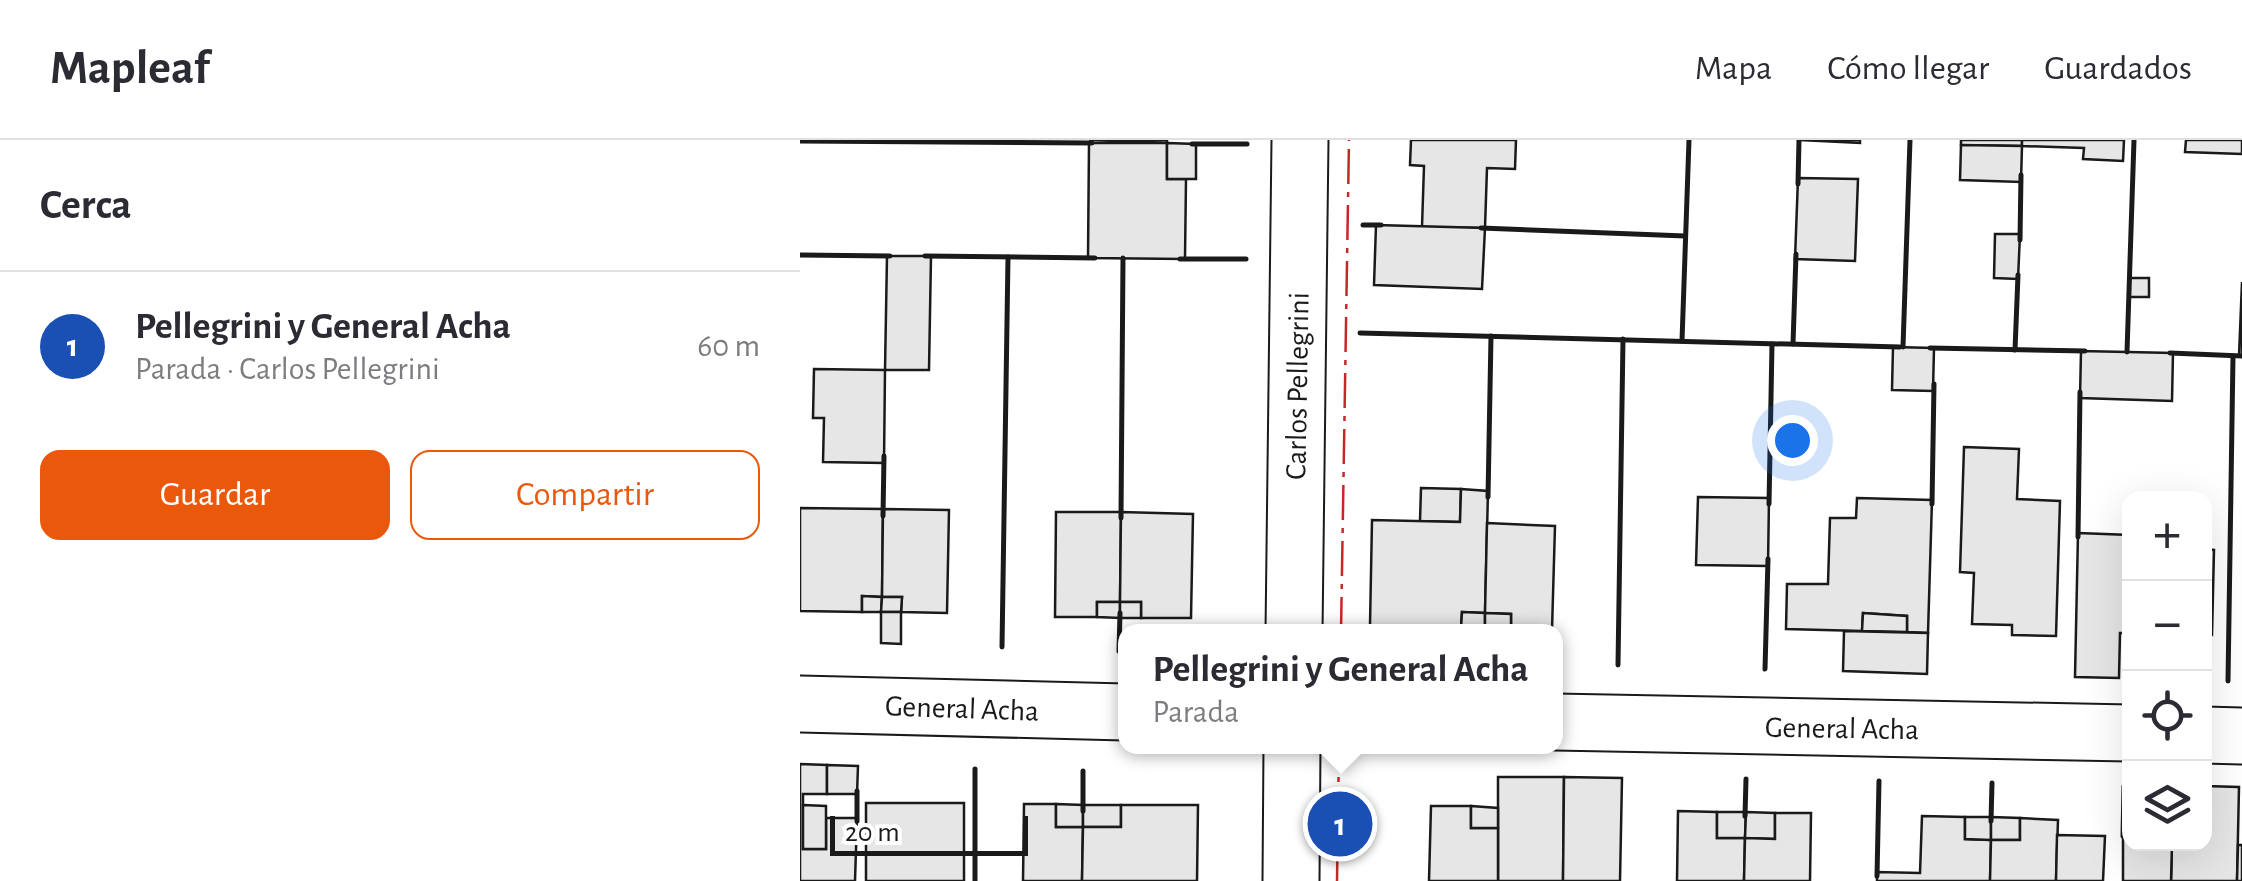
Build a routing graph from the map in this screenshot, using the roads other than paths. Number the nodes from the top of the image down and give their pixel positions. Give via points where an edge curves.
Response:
1 (1300, 140) edge
2 (1294, 624) edge
3 (800, 704) edge
4 (1118, 712) edge
5 (1563, 722) edge
6 (2122, 733) edge
7 (2212, 735) edge
8 (2242, 736) edge
9 (1292, 754) edge
10 (1291, 881) edge

1 - 2 street, Carlos Pellegrini
3 - 4 street, General Acha
5 - 6 street, General Acha
7 - 8 street
9 - 10 street

